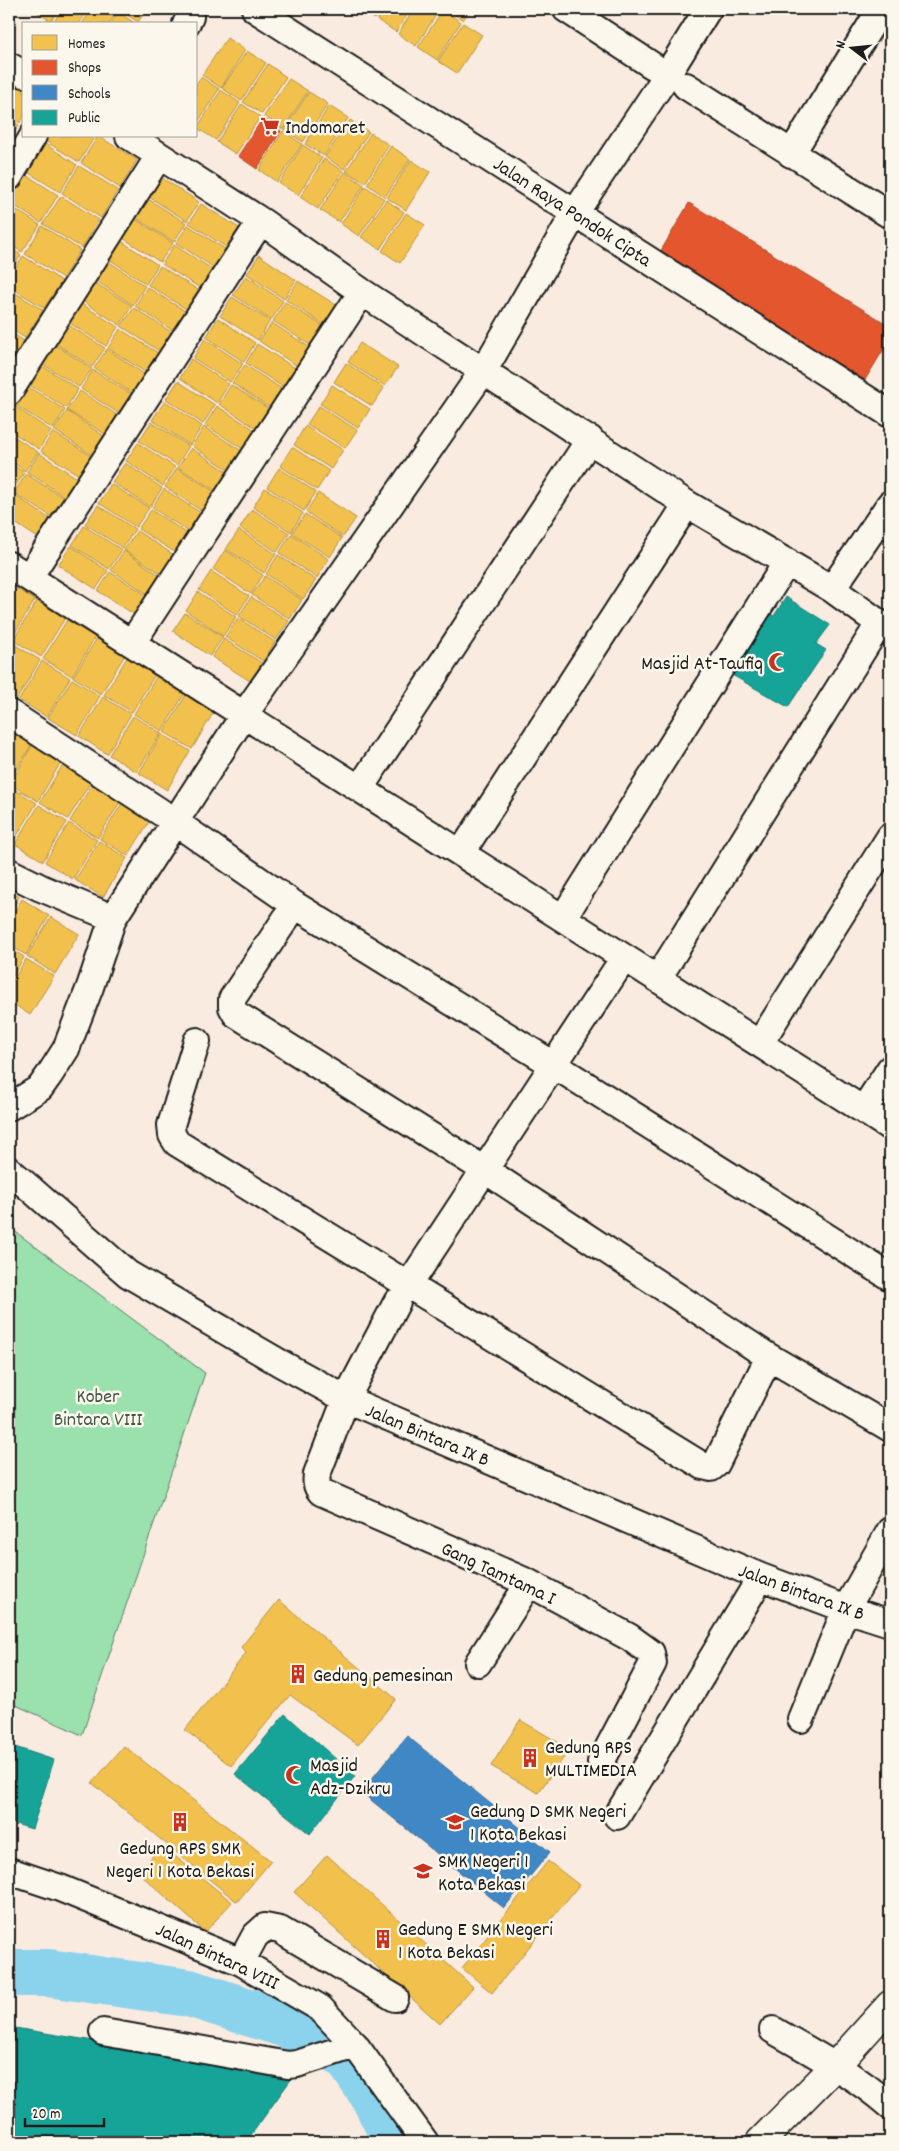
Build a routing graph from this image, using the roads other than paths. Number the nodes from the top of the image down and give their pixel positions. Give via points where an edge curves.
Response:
1 (255, 9) edge
2 (566, 9) edge
3 (708, 9) edge
4 (881, 9) edge
5 (9, 66) edge
6 (653, 66) dead end
7 (22, 73) edge
8 (686, 86) dead end
9 (32, 138) edge
10 (132, 138) edge
11 (791, 154) junction
12 (159, 156) junction
13 (9, 177) edge
14 (575, 213) junction
15 (890, 215) edge
16 (261, 222) junction
17 (362, 292) junction
18 (484, 370) junction
19 (9, 392) edge
20 (890, 414) edge
21 (590, 439) junction
22 (687, 504) junction
23 (890, 504) edge
24 (787, 562) junction
25 (19, 571) edge
26 (832, 589) junction
27 (884, 628) edge
28 (132, 642) junction
29 (9, 713) edge
30 (244, 715) junction
31 (360, 788) junction
32 (174, 822) junction
33 (890, 838) edge
34 (461, 853) junction
35 (9, 872) edge
36 (295, 905) junction
37 (113, 918) junction
38 (564, 918) junction
39 (624, 958) junction
40 (658, 978) junction
41 (197, 1042) dead end
42 (760, 1043) junction
43 (554, 1064) junction
44 (890, 1069) edge
45 (9, 1107) edge
46 (864, 1109) junction
47 (890, 1127) edge
48 (9, 1170) edge
49 (485, 1170) junction
50 (890, 1277) edge
51 (403, 1294) junction
52 (769, 1357) junction
53 (346, 1399) junction
54 (890, 1428) edge
55 (890, 1531) edge
56 (761, 1578) junction
57 (529, 1583) junction
58 (846, 1609) junction
59 (890, 1622) edge
60 (478, 1663) dead end
61 (800, 1718) dead end
62 (600, 1762) dead end
63 (617, 1816) dead end
64 (9, 1871) edge
65 (241, 1962) junction
66 (395, 1998) dead end
67 (890, 2005) edge
68 (773, 2030) dead end
69 (104, 2032) dead end
70 (338, 2051) junction
71 (835, 2066) junction
72 (890, 2106) edge
73 (425, 2142) edge
74 (760, 2142) edge

1 - 14 street, Jalan Raya Pondok Cipta
2 - 6 street
3 - 14 street
4 - 11 street
5 - 7 street
8 - 11 street
9 - 13 street
10 - 12 street
11 - 15 street
12 - 16 street
12 - 19 street
14 - 18 street
14 - 20 street, Jalan Raya Pondok Cipta
16 - 17 street
16 - 25 street
17 - 18 street
17 - 28 street
18 - 21 street
18 - 30 street
21 - 22 street
21 - 31 street
22 - 24 street
22 - 34 street
23 - 26 street
24 - 26 street
24 - 38 street
25 - 28 street
26 - 27 street
27 - 40 street
28 - 30 street
29 - 32 street
30 - 31 street
30 - 32 street
31 - 34 street
32 - 36 street
32 - 37 street
33 - 42 street
34 - 38 street
35 - 37 street
36 - 43 street
36 - 49 street via 232,999 236,1014
37 - 45 street via 66,1049 40,1088
38 - 39 street
39 - 40 street
39 - 43 street, Gang Tamtama I
40 - 42 street
41 - 51 street via 171,1124 177,1143
42 - 46 street
43 - 49 street, Gang Tamtama I
43 - 50 street
44 - 46 street
46 - 47 street
48 - 53 street, Jalan Bintara IX B via 128,1274
49 - 51 street, Gang Tamtama I
49 - 52 street
51 - 52 street via 710,1468 716,1464
51 - 53 street, Gang Tamtama I
52 - 54 street
53 - 56 street, Jalan Bintara IX B
53 - 57 street, Gang Tamtama I via 316,1481 321,1492
55 - 58 street
56 - 58 street, Jalan Bintara IX B
56 - 63 street
57 - 60 street
57 - 62 street, Gang Tamtama I via 629,1637 652,1653 654,1658
58 - 59 street, Jalan Bintara IX B
58 - 61 street
64 - 65 street, Jalan Bintara VIII via 60,1888
65 - 66 street via 255,1936 265,1927 272,1927
65 - 70 street, Jalan Bintara VIII via 320,2008
67 - 71 main road
68 - 71 street
69 - 70 street via 280,2064 297,2064
70 - 73 street, Jalan Bintara VIII
71 - 72 street
71 - 74 main road

